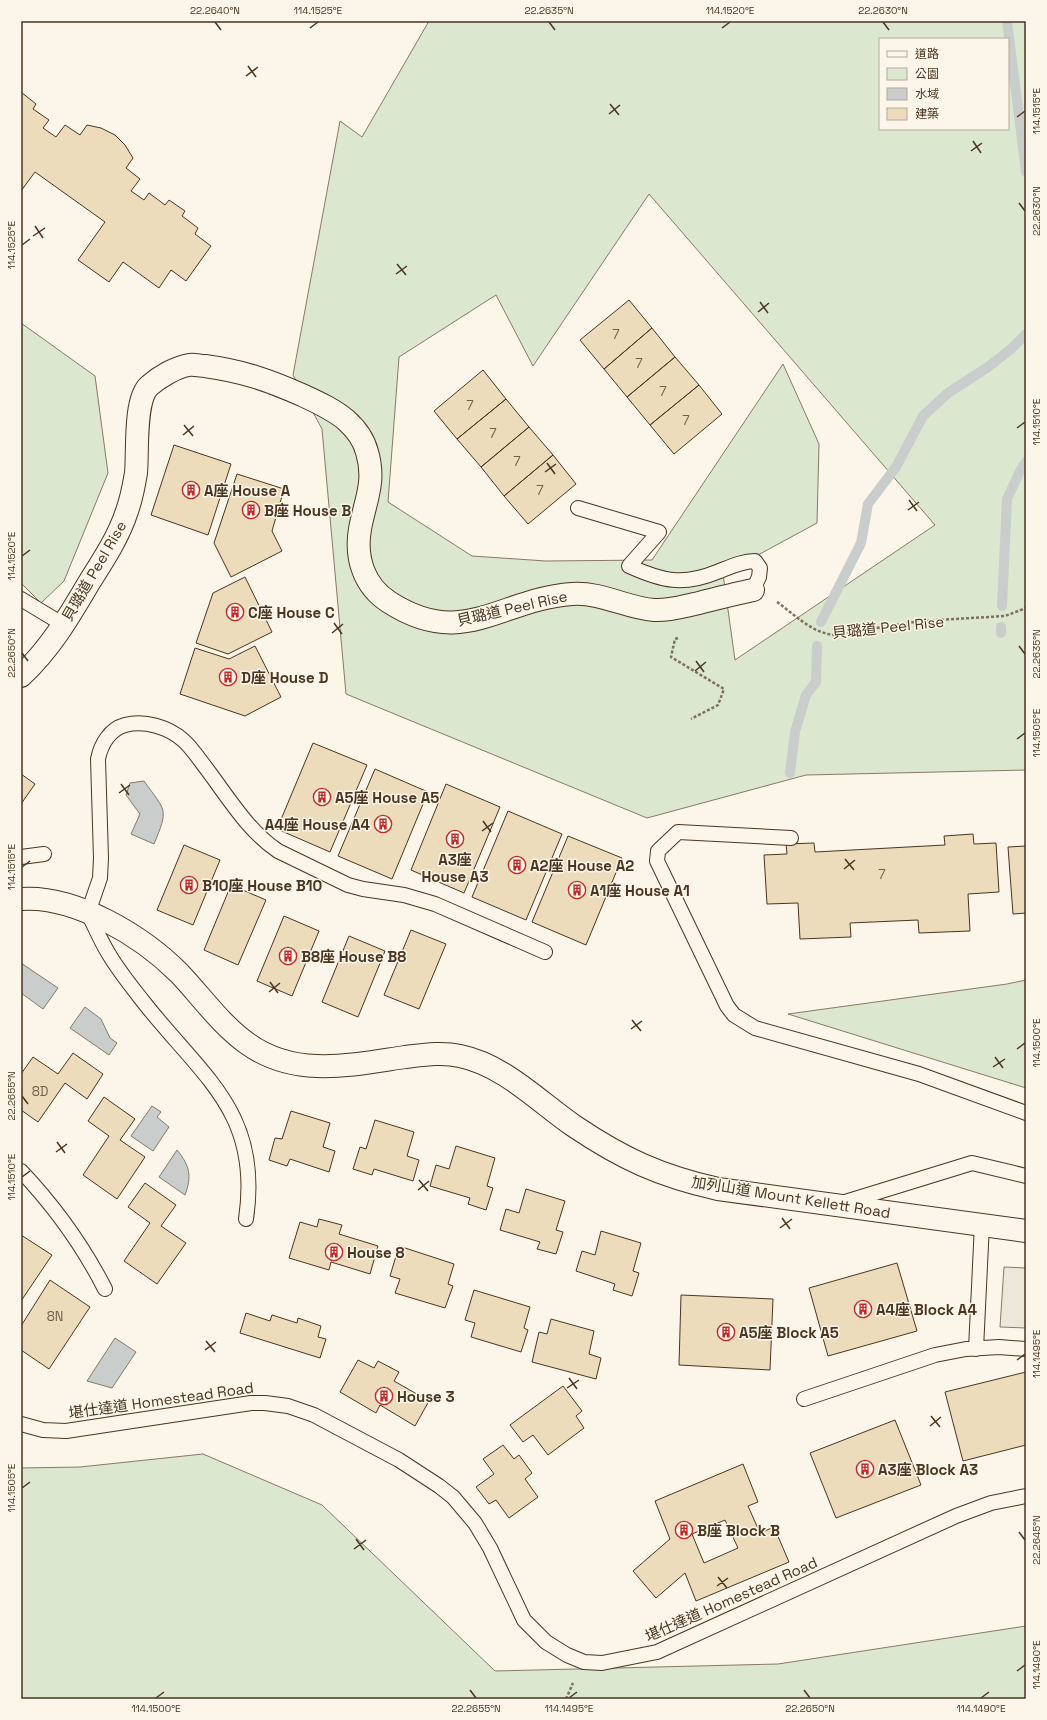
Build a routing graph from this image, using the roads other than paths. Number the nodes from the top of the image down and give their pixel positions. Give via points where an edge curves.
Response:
1 (578, 508) dead end
2 (753, 590) joint
3 (21, 600) edge
4 (64, 624) junction
5 (21, 676) edge
6 (791, 838) dead end
7 (44, 854) dead end
8 (21, 857) edge
9 (21, 899) edge
10 (88, 913) junction
11 (545, 952) dead end
12 (1026, 1113) edge
13 (21, 1171) edge
14 (1026, 1176) edge
15 (836, 1204) junction
16 (246, 1219) dead end
17 (982, 1224) junction
18 (1026, 1231) edge
19 (105, 1289) dead end
20 (976, 1349) junction
21 (1026, 1349) edge
22 (804, 1399) dead end
23 (21, 1424) edge
24 (1026, 1496) edge

1 - 2 lane via 659,532 629,566 667,580 701,579 746,561 755,561 760,568
2 - 4 street, 貝璐道 Peel Rise via 664,610 645,609 602,596 574,594 534,600 461,623 436,622 414,616 390,603 374,590 363,573 358,538 369,496 371,477 369,457 354,429 339,415 266,379 231,369 189,365 164,374 146,388 138,413 136,475 127,512 107,554
3 - 4 lane
4 - 5 street, 貝璐道 Peel Rise via 36,662
6 - 12 lane via 678,832 658,851 657,861 727,1006 734,1015 756,1028 919,1074
7 - 8 lane
9 - 10 street, 加列山道 Mount Kellett Road via 64,904
10 - 11 lane via 100,878 101,865 98,768 100,749 112,732 121,726 142,723 164,729 191,748 250,826 278,852 348,885 430,902
10 - 15 street, 加列山道 Mount Kellett Road via 126,932 159,954 227,1025 259,1052 276,1059 319,1067 426,1054 460,1056 477,1061 501,1074 606,1147 662,1174 718,1189
10 - 16 lane via 110,956 142,1000 225,1099 246,1148 250,1195
13 - 19 lane via 67,1224
14 - 15 lane via 972,1163
15 - 17 street, 加列山道 Mount Kellett Road
17 - 18 street, 加列山道 Mount Kellett Road
17 - 20 lane
20 - 21 lane
20 - 22 lane via 935,1355
23 - 24 lane, 堪仕達道 Homestead Road via 43,1430 66,1431 251,1403 288,1406 314,1415 399,1460 453,1497 475,1523 490,1548 524,1620 546,1642 584,1662 602,1663 656,1652 956,1516 991,1503

